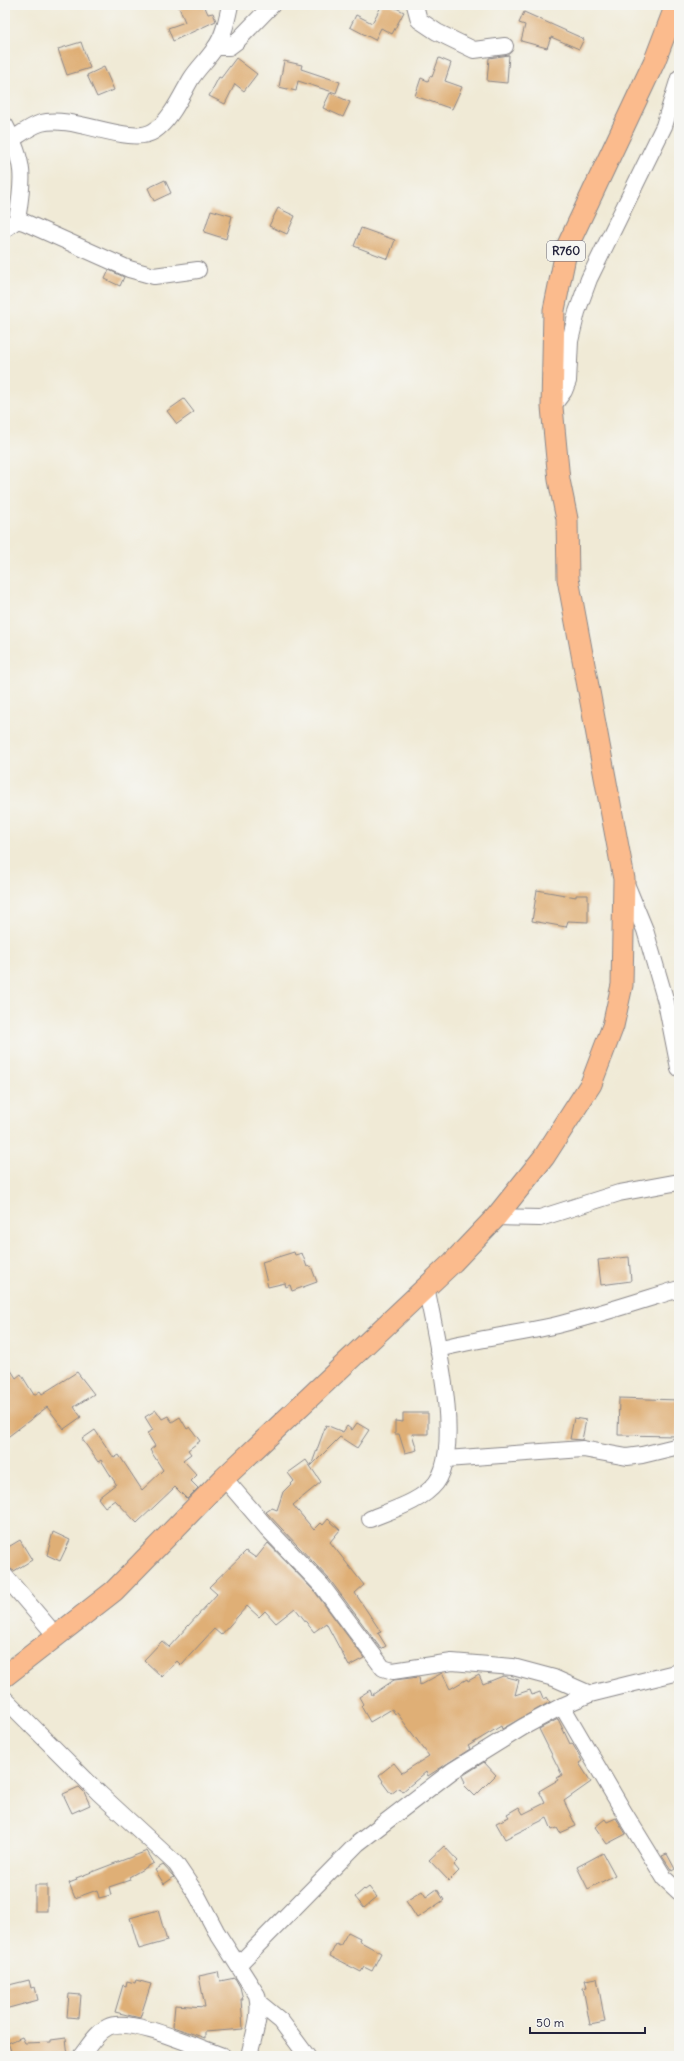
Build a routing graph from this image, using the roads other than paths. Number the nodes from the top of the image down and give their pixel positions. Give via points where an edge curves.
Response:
1 (230, 5) edge
2 (272, 5) edge
3 (415, 5) edge
4 (676, 5) edge
5 (505, 46) dead end
6 (216, 47) junction
7 (679, 78) edge
8 (5, 125) edge
9 (13, 139) junction
10 (11, 224) edge
11 (198, 270) dead end
12 (552, 408) junction
13 (624, 879) junction
14 (679, 1068) edge
15 (679, 1182) edge
16 (496, 1217) junction
17 (426, 1286) junction
18 (679, 1288) edge
19 (438, 1349) junction
20 (679, 1446) edge
21 (446, 1459) junction
22 (224, 1478) junction
23 (370, 1519) dead end
24 (5, 1576) edge
25 (56, 1637) junction
26 (679, 1672) edge
27 (5, 1676) edge
28 (590, 1694) junction
29 (5, 1700) edge
30 (562, 1706) junction
31 (679, 1892) edge
32 (238, 1965) junction
33 (259, 2003) junction
34 (81, 2056) edge
35 (222, 2056) edge
36 (249, 2056) edge
37 (307, 2056) edge

1 - 6 street
2 - 6 street via 238,41 229,46
3 - 5 street via 419,20 464,46 479,51
4 - 12 main road, R760 via 655,60 567,247 554,310
6 - 9 street via 196,72 164,122 154,131 142,136 58,121 42,122
7 - 12 street via 664,126 590,279 577,312 570,341 568,382
8 - 9 street
9 - 10 street via 22,168 22,190
10 - 11 street via 80,246 129,269 154,276
12 - 13 main road, R760 via 559,480 567,519 568,579
13 - 14 street via 645,930 666,1002
13 - 16 main road via 622,985 613,1026 594,1077 544,1157
15 - 16 street via 619,1193 540,1218
16 - 17 main road
17 - 19 street
17 - 22 main road
18 - 19 street via 562,1324 481,1338
19 - 21 street via 446,1402
20 - 21 street via 627,1457 583,1449
21 - 23 street via 436,1483 430,1488 413,1501
22 - 25 main road via 114,1591
22 - 28 street via 322,1586 383,1668 393,1671 452,1662 514,1667 554,1678
24 - 25 street
25 - 27 main road
26 - 28 street
28 - 30 street
29 - 32 street via 99,1793 176,1864
30 - 31 street via 665,1879
30 - 32 street via 452,1771 358,1843
32 - 33 street via 257,1995
33 - 36 street
33 - 37 street via 281,2021
34 - 35 street via 98,2033 109,2026 122,2024 155,2032

